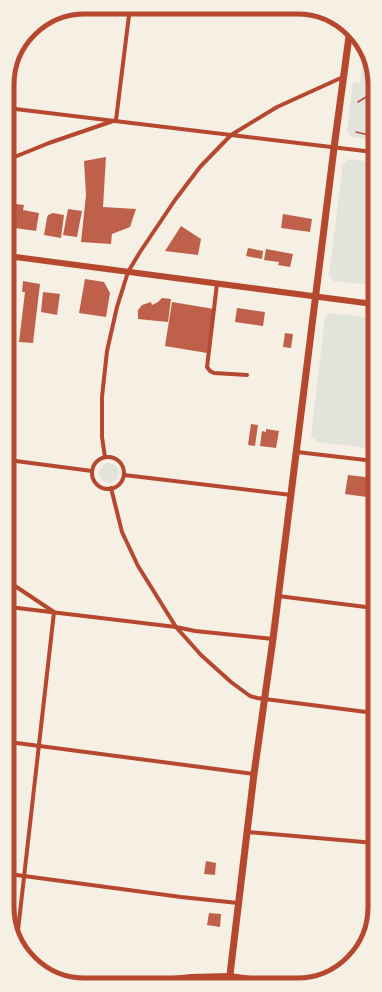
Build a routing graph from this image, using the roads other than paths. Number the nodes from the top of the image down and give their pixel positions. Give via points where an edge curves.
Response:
1 (129, 14) edge
2 (349, 37) edge
3 (343, 77) junction
4 (14, 109) edge
5 (116, 120) junction
6 (231, 135) junction
7 (334, 148) junction
8 (368, 151) edge
9 (14, 157) edge
10 (14, 257) edge
11 (128, 272) junction
12 (217, 284) junction
13 (315, 298) junction
14 (368, 303) edge
15 (247, 375) dead end
16 (297, 452) junction
17 (104, 458) junction
18 (368, 460) edge
19 (14, 461) edge
20 (92, 471) junction
21 (124, 475) junction
22 (111, 488) junction
23 (291, 496) junction
24 (14, 585) edge
25 (278, 596) junction
26 (368, 607) edge
27 (14, 608) edge
28 (54, 612) junction
29 (176, 627) junction
30 (273, 639) junction
31 (265, 699) junction
32 (368, 713) edge
33 (14, 743) edge
34 (39, 746) junction
35 (254, 774) junction
36 (247, 832) junction
37 (368, 842) edge
38 (14, 874) edge
39 (24, 875) junction
40 (238, 903) junction
41 (18, 930) edge
42 (172, 978) edge
43 (217, 978) edge
44 (230, 978) edge

1 - 5 street
2 - 3 main road
3 - 6 street via 277,107
3 - 7 main road
4 - 5 street
5 - 6 street
5 - 9 street
6 - 7 street
6 - 11 street via 200,167 179,194
7 - 8 street
7 - 13 main road
10 - 11 street
11 - 12 street
11 - 17 street via 117,307 102,397
12 - 13 street
12 - 15 street via 207,367 214,373
13 - 14 street
13 - 16 main road
16 - 18 street
16 - 23 main road
17 - 20 street via 98,461
17 - 21 street via 117,460
19 - 20 street
20 - 22 street via 97,484
21 - 22 street via 120,484
21 - 23 street
22 - 29 street via 122,532 138,566
23 - 25 main road
24 - 28 street
25 - 26 street
25 - 30 main road
27 - 28 street
28 - 29 street
28 - 34 street
29 - 30 street
29 - 31 street via 201,655 238,689 250,696
30 - 31 main road
31 - 32 street
31 - 35 main road
33 - 34 street
34 - 35 street
34 - 39 street
35 - 36 main road
36 - 37 street
36 - 40 main road
38 - 39 street
39 - 40 street
39 - 41 street
40 - 44 main road
42 - 43 street

